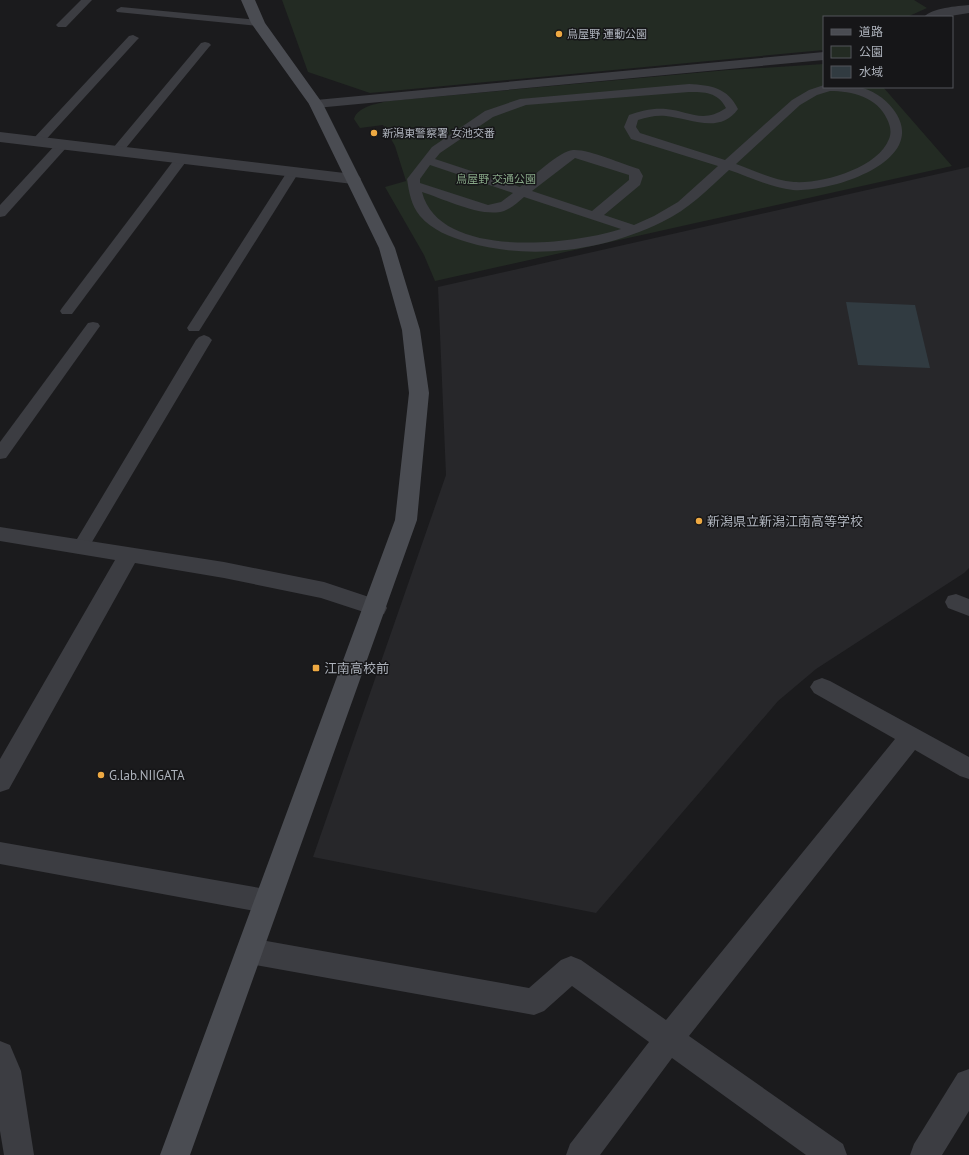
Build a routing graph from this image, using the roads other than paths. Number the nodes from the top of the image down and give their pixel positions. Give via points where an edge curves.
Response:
1 (87, 0) edge
2 (248, 0) edge
3 (969, 9) edge
4 (122, 10) dead end
5 (934, 16) edge
6 (258, 23) junction
7 (62, 25) dead end
8 (133, 38) dead end
9 (205, 45) dead end
10 (823, 56) edge
11 (316, 104) junction
12 (0, 138) edge
13 (36, 142) junction
14 (62, 145) junction
15 (117, 151) junction
16 (182, 159) junction
17 (427, 160) junction
18 (726, 165) junction
19 (293, 172) junction
20 (353, 179) junction
21 (414, 184) junction
22 (522, 192) junction
23 (0, 213) edge
24 (594, 216) junction
25 (633, 229) junction
26 (67, 311) dead end
27 (93, 326) dead end
28 (0, 454) edge
29 (0, 534) edge
30 (80, 548) junction
31 (129, 556) junction
32 (376, 608) junction
33 (822, 687) dead end
34 (910, 738) junction
35 (969, 769) edge
36 (0, 782) edge
37 (0, 853) edge
38 (266, 901) junction
39 (250, 951) junction
40 (668, 1040) junction
41 (0, 1055) edge
42 (969, 1083) edge
43 (19, 1155) edge
44 (175, 1155) edge
45 (581, 1155) edge
46 (832, 1155) edge
47 (925, 1155) edge

1 - 7 lane
2 - 6 street
3 - 5 street
4 - 6 lane
6 - 11 street
8 - 13 lane
9 - 15 lane
10 - 11 street
11 - 20 street
12 - 13 street
13 - 14 street
14 - 15 street
14 - 23 lane
15 - 16 street
16 - 19 street
16 - 26 lane
17 - 18 lane via 436,150 483,117 524,102 707,88 729,100 732,108 724,116 712,120 695,120 658,111 633,118 630,126 635,136
17 - 21 lane via 413,180
17 - 22 lane
18 - 18 lane via 804,97 822,89 840,88 857,91 878,99 888,108 897,124 898,133 889,149 876,161 859,174 832,182 792,186
18 - 25 lane via 680,206 661,218
19 - 20 street
19 - 30 lane
20 - 32 street via 387,248 411,330 419,393 406,520
21 - 22 lane via 487,209 506,205
21 - 25 lane via 420,207 430,218 462,236 497,245 541,248 573,246
22 - 24 lane
22 - 24 lane via 566,156 573,154 634,172 637,176 635,182
24 - 25 lane
27 - 28 lane
29 - 30 street
30 - 31 street
31 - 32 street via 224,570 324,590
31 - 36 street
32 - 38 street
33 - 34 street
34 - 35 street
34 - 40 street
37 - 38 street
38 - 39 street
39 - 40 street via 534,1002 571,970
39 - 44 street
40 - 45 street
40 - 46 street
41 - 43 street via 6,1071
42 - 47 street

